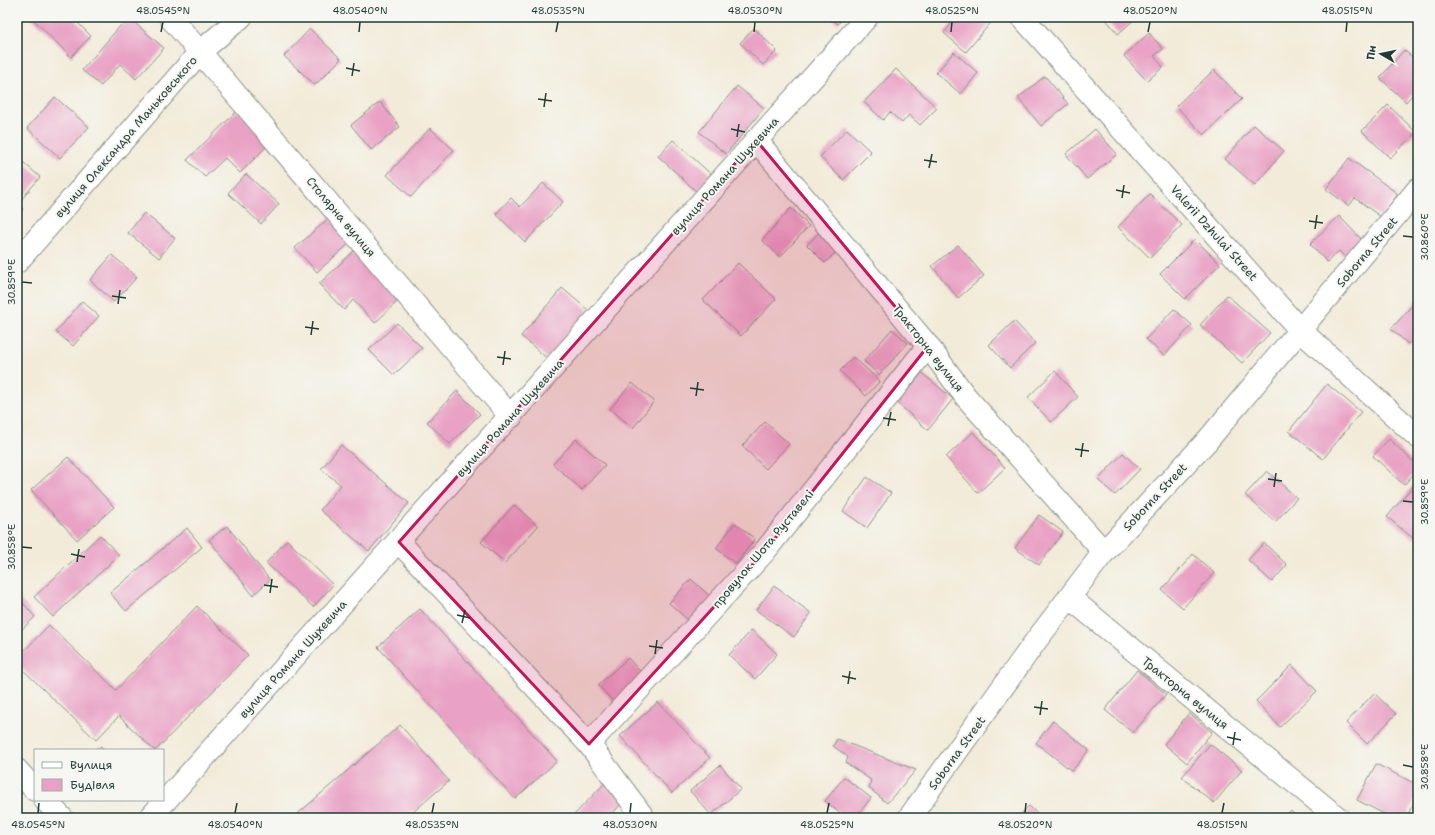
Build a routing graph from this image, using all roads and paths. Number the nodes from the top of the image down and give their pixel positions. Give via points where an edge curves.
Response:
1 (170, 17) edge
2 (241, 17) edge
3 (867, 17) edge
4 (1022, 17) edge
5 (200, 52) junction
6 (756, 140) junction
7 (1418, 189) edge
8 (17, 262) edge
9 (1301, 331) junction
10 (928, 346) junction
11 (511, 417) junction
12 (1418, 438) edge
13 (399, 542) junction
14 (1104, 552) junction
15 (1070, 598) junction
16 (589, 744) junction
17 (17, 770) edge
18 (34, 789) edge
19 (45, 801) edge
20 (62, 818) edge
21 (150, 818) edge
22 (644, 818) edge
23 (910, 818) edge
24 (1338, 818) edge

1 - 5 street, Столярна вулиця
2 - 5 street, вулиця Олександра Маньковського
3 - 6 street, вулиця Романа Шухевича
4 - 9 street, Valerii Dzhulai Street
5 - 8 street, вулиця Олександра Маньковського
5 - 11 street, Столярна вулиця
6 - 10 street, Тракторна вулиця
6 - 11 street, вулиця Романа Шухевича
7 - 9 street, Soborna Street
9 - 12 street, Valerii Dzhulai Street
9 - 14 street, Soborna Street via 1207,441
10 - 14 street, Тракторна вулиця via 966,397
10 - 16 street, провулок Шота Руставелі via 765,550
11 - 13 street, вулиця Романа Шухевича
13 - 16 street
13 - 21 street, вулиця Романа Шухевича
14 - 15 street, Soborna Street
15 - 23 street, Soborna Street
15 - 24 street, Тракторна вулиця
16 - 22 street
17 - 18 street
19 - 20 street

